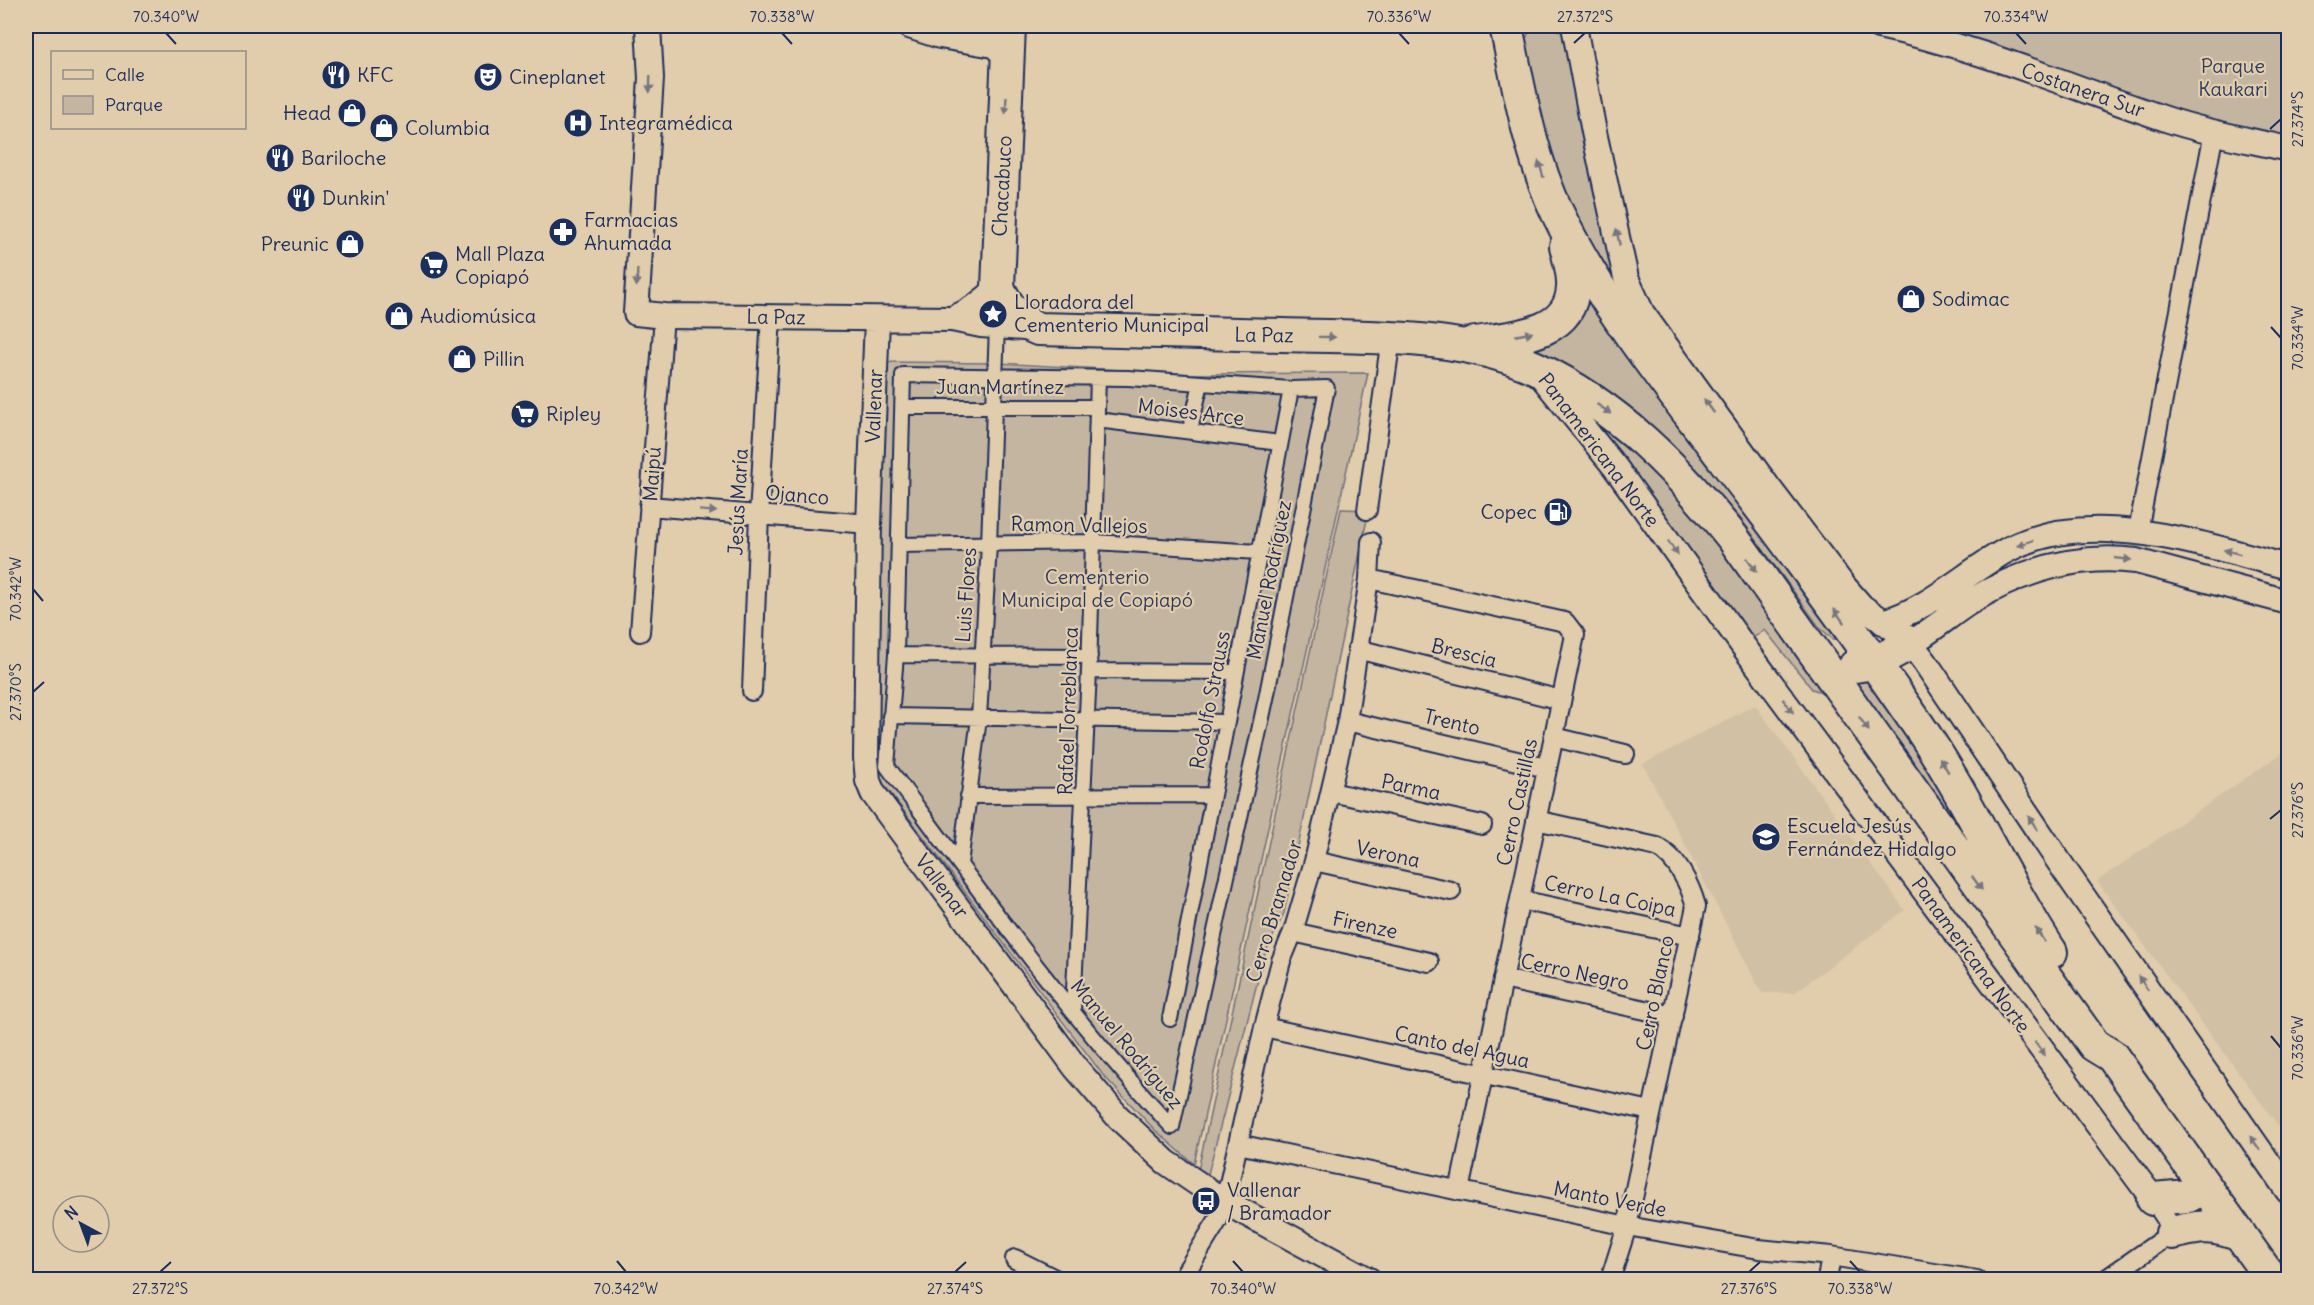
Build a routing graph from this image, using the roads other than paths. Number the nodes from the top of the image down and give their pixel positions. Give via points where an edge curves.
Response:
1 (648, 26) edge
2 (909, 26) edge
3 (1009, 26) edge
4 (1506, 26) edge
5 (1574, 26) edge
6 (1879, 26) edge
7 (1008, 58) junction
8 (2214, 132) junction
9 (2289, 149) edge
10 (1557, 212) junction
11 (998, 287) junction
12 (664, 316) junction
13 (771, 316) junction
14 (877, 319) junction
15 (952, 319) junction
16 (997, 326) junction
17 (1038, 329) junction
18 (1391, 338) junction
19 (1466, 345) junction
20 (1536, 368) junction
21 (996, 376) junction
22 (1098, 378) junction
23 (1201, 383) junction
24 (1291, 389) junction
25 (903, 406) junction
26 (995, 407) junction
27 (1097, 414) junction
28 (1690, 415) junction
29 (1190, 430) junction
30 (1280, 443) junction
31 (1768, 487) junction
32 (649, 506) junction
33 (1367, 510) dead end
34 (759, 515) junction
35 (869, 524) junction
36 (2138, 531) junction
37 (1094, 542) junction
38 (1371, 542) dead end
39 (989, 544) junction
40 (899, 545) junction
41 (1259, 552) junction
42 (2289, 567) edge
43 (1369, 579) junction
44 (1956, 582) junction
45 (1774, 595) junction
46 (2289, 602) edge
47 (1968, 604) junction
48 (1883, 622) junction
49 (640, 632) dead end
50 (1911, 643) junction
51 (1357, 649) junction
52 (896, 655) junction
53 (982, 655) junction
54 (1089, 656) junction
55 (1874, 663) junction
56 (1089, 671) junction
57 (1236, 672) junction
58 (752, 690) dead end
59 (1561, 700) junction
60 (890, 716) junction
61 (979, 718) junction
62 (1086, 718) junction
63 (1347, 721) junction
64 (1226, 722) junction
65 (1554, 737) junction
66 (1625, 754) dead end
67 (1547, 768) junction
68 (1330, 792) junction
69 (1211, 795) junction
70 (968, 796) junction
71 (1083, 797) junction
72 (1536, 820) junction
73 (1482, 825) dead end
74 (1314, 861) junction
75 (960, 864) junction
76 (1451, 891) dead end
77 (1520, 900) junction
78 (1293, 932) junction
79 (1690, 936) junction
80 (1429, 962) dead end
81 (1503, 980) junction
82 (1073, 1011) junction
83 (1673, 1016) junction
84 (1170, 1019) dead end
85 (1264, 1027) junction
86 (2112, 1056) junction
87 (1483, 1075) junction
88 (1651, 1111) junction
89 (1238, 1144) junction
90 (2205, 1187) junction
91 (1459, 1191) junction
92 (2289, 1191) edge
93 (2153, 1199) junction
94 (1225, 1202) junction
95 (1627, 1226) junction
96 (2172, 1233) junction
97 (2240, 1235) junction
98 (1831, 1256) junction
99 (1015, 1259) dead end
100 (1057, 1280) edge
101 (1181, 1280) edge
102 (1369, 1280) edge
103 (1610, 1280) edge
104 (1827, 1280) edge
105 (1977, 1280) edge
106 (2105, 1280) edge
107 (2272, 1280) edge

1 -> 12 street, La Paz via 651,78 636,313
2 - 7 street via 994,45
3 - 7 highway, Chacabuco
10 -> 4 highway, Panamericana Norte via 1526,118
31 -> 5 street via 1642,313 1626,278
6 - 8 street, Costanera Sur via 1909,32
7 -> 11 highway, Chacabuco
8 - 9 street, Costanera Sur
8 - 36 street
19 -> 10 highway via 1534,333 1560,320 1574,288
10 - 28 highway, Panamericana Norte via 1588,270
11 - 15 street, La Paz via 985,301
11 - 17 highway via 1015,315
12 - 13 street, La Paz
12 - 32 street, Maipú
13 - 14 street, La Paz
13 - 34 street, Jesús María
14 - 15 street, La Paz
14 - 35 street, Vallenar
15 - 16 street, La Paz
16 - 17 street, La Paz
16 - 21 street, Luis Flores
17 -> 18 highway, La Paz
18 - 19 highway, La Paz
18 - 33 street
19 - 20 highway, La Paz
20 -> 45 highway, Panamericana Norte via 1602,407 1650,444 1705,502
20 -> 93 street, Panamericana Norte via 1614,467
21 - 22 street, Manuel Rodríguez
21 - 25 street, Manuel Rodríguez via 903,375
21 - 26 street, Luis Flores
22 - 23 street, Manuel Rodríguez
22 - 27 street, Rafael Torreblanca
23 - 24 street, Manuel Rodríguez
23 - 29 street
24 - 30 street, Rodolfo Strauss
24 - 82 street, Manuel Rodríguez via 1327,388 1266,699 1172,1127
25 - 26 street, Juan Martínez
25 - 40 street, Manuel Rodríguez
26 - 27 street, Juan Martínez
26 - 39 street, Luis Flores
27 - 29 street, Moises Arce
27 - 37 street, Rafael Torreblanca
28 - 31 highway
55 -> 28 highway, Panamericana Norte
29 - 30 street, Moises Arce
30 - 41 street, Rodolfo Strauss
31 - 48 street via 1851,595
32 -> 34 street, Ojanco
32 - 49 street, Maipú
34 - 35 street, Ojanco
34 - 58 street, Jesús María
35 - 94 street, Vallenar via 866,758 873,793 1069,1058 1118,1117 1166,1162
42 -> 36 street
36 -> 44 street via 2082,531 2039,538 2010,548
37 - 39 street, Ramon Vallejos
37 - 41 street, Ramon Vallejos
37 - 54 street, Rafael Torreblanca
38 - 43 street, Cerro Bramador
39 - 40 street, Ramon Vallejos
39 - 53 street, Luis Flores
40 - 52 street, Manuel Rodríguez
41 - 57 street, Rodolfo Strauss
43 - 51 street, Cerro Bramador
43 - 59 street, Cerro Castillas via 1565,622 1575,635
44 - 47 street via 1965,590
44 - 48 street via 1907,613
45 - 55 highway via 1789,602 1837,661 1853,666
45 -> 86 highway, Panamericana Norte via 2094,1045
47 -> 46 street via 2025,573 2065,562 2101,558 2136,561
47 - 50 street
48 - 50 street
50 - 55 highway
92 -> 50 street
51 - 59 street, Brescia
51 - 63 street, Cerro Bramador
52 - 53 street
52 - 60 street, Manuel Rodríguez
53 - 54 street
53 - 61 street, Luis Flores
54 - 56 street, Rafael Torreblanca
86 -> 55 highway, Panamericana Norte via 2108,1034 2031,921 1943,764
56 - 57 street
56 - 62 street, Rafael Torreblanca
57 - 64 street, Rodolfo Strauss
59 - 65 street, Cerro Castillas
60 - 61 street
60 - 75 street, Manuel Rodríguez via 887,766
61 - 62 street
61 - 70 street, Luis Flores
62 - 64 street
62 - 71 street, Rafael Torreblanca
63 - 67 street, Trento
63 - 68 street, Cerro Bramador
64 - 69 street, Rodolfo Strauss
65 - 66 street
65 - 67 street, Cerro Castillas
67 - 72 street, Cerro Castillas
68 - 73 street, Parma
68 - 74 street, Cerro Bramador
69 - 71 street
69 - 84 street, Rodolfo Strauss
70 - 71 street
70 - 75 street, Luis Flores
71 - 82 street, Rafael Torreblanca
72 - 77 street, Cerro Castillas
72 - 79 street, Cerro Blanco via 1666,852 1691,888 1696,906
74 - 76 street, Verona
74 - 78 street, Cerro Bramador
75 - 82 street, Manuel Rodríguez
77 - 79 street, Cerro La Coipa
77 - 81 street, Cerro Castillas
78 - 80 street, Firenze
78 - 85 street, Cerro Bramador via 1281,961
79 - 83 street, Cerro Blanco
81 - 83 street, Cerro Negro
81 - 87 street, Cerro Castillas
83 - 88 street, Cerro Blanco
85 - 87 street, Canto del Agua
85 - 89 street, Cerro Bramador
86 - 90 highway, Panamericana Norte
87 - 88 street, Canto del Agua
87 - 91 street, Cerro Castillas
88 - 95 street, Cerro Blanco
89 - 91 street, Manto Verde
89 - 94 street, Cerro Bramador
90 - 93 highway via 2188,1196
90 - 97 highway, Panamericana Norte
91 - 95 street, Manto Verde
93 - 96 street
94 - 101 street, Cerro Bramador
94 - 102 street, Vallenar
95 - 98 street, Manto Verde via 1759,1249
95 - 103 street, Cerro Blanco
96 - 97 highway via 2202,1226 2221,1227
96 - 106 street
97 - 107 highway, Panamericana Norte
98 - 104 street
98 - 105 street, Manto Verde
99 - 100 street

